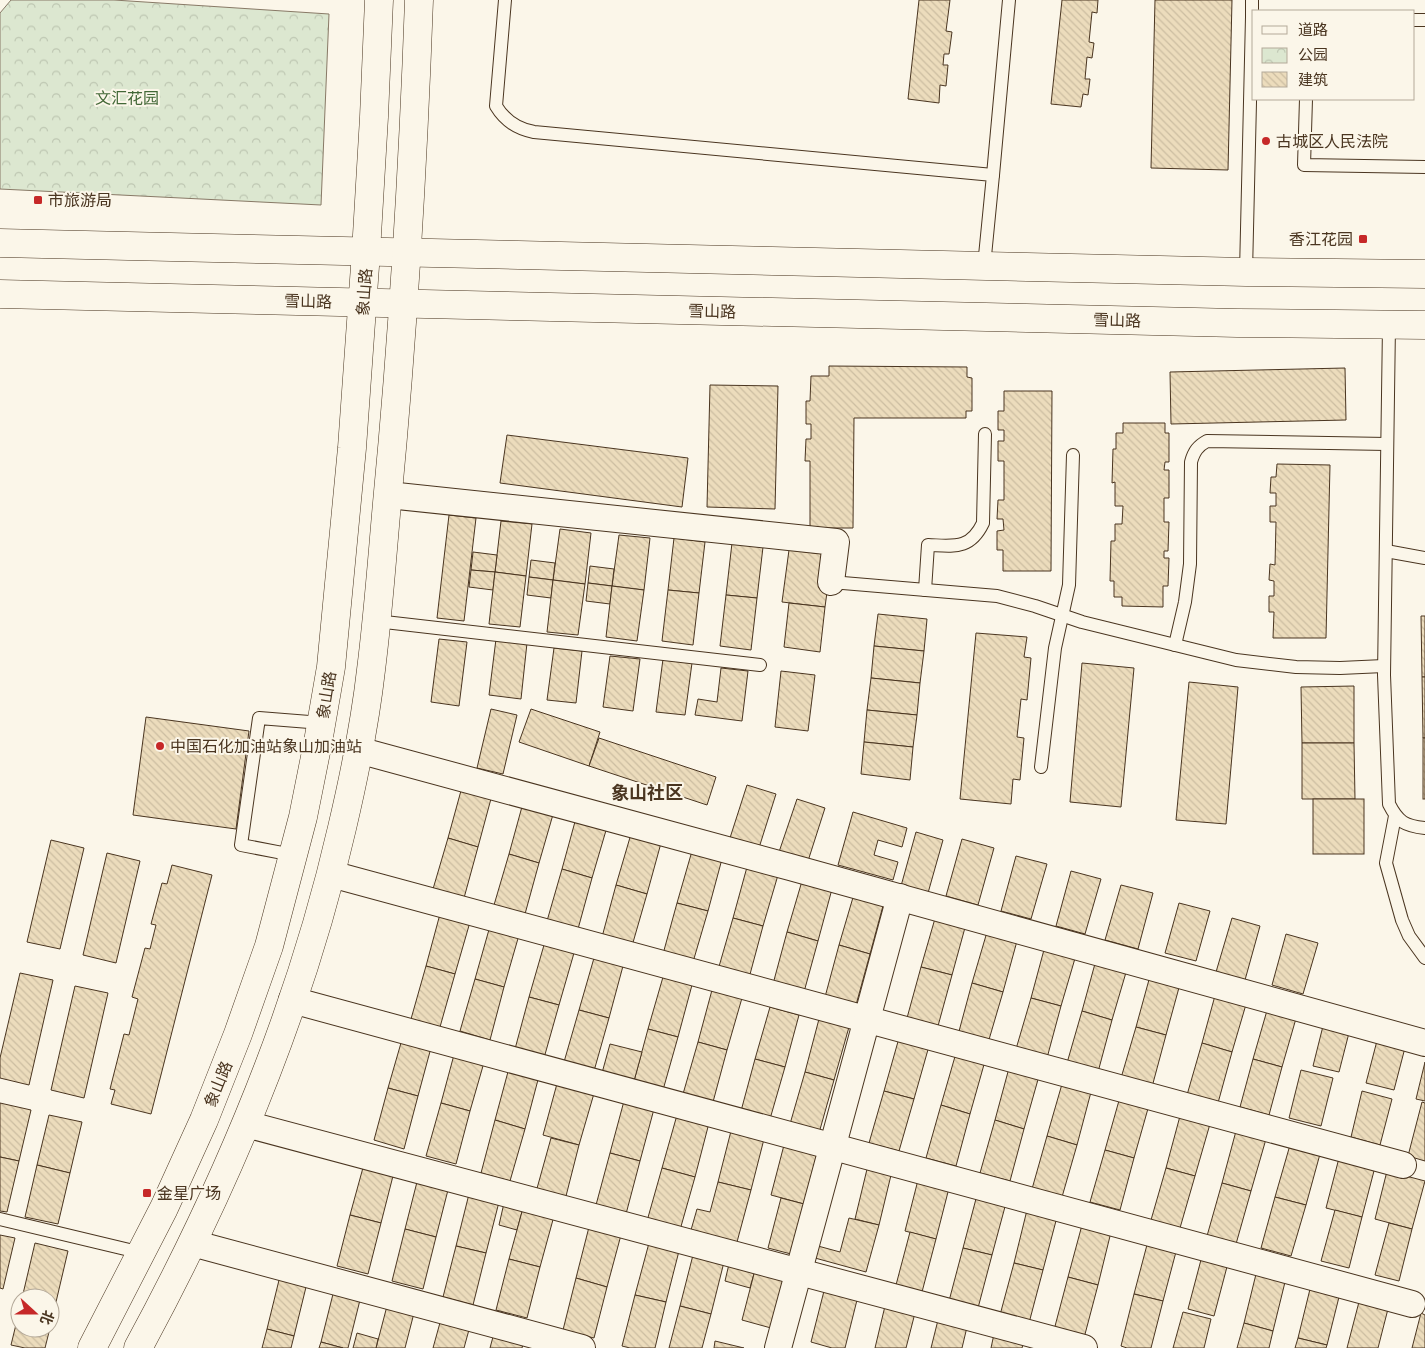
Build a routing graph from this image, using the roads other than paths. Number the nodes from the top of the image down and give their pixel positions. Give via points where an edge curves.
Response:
1 (379, 0) edge
2 (419, 0) edge
3 (505, 0) edge
4 (1009, 0) edge
5 (1252, 53) edge
6 (1306, 100) edge
7 (1425, 167) edge
8 (992, 175) junction
9 (0, 243) edge
10 (366, 252) junction
11 (406, 252) junction
12 (984, 266) junction
13 (1246, 272) junction
14 (1425, 274) edge
15 (0, 294) edge
16 (363, 303) junction
17 (404, 304) junction
18 (1389, 324) junction
19 (1425, 325) edge
20 (985, 434) dead end
21 (1387, 444) junction
22 (1073, 455) dead end
23 (388, 495) junction
24 (1386, 552) junction
25 (1425, 558) edge
26 (831, 582) joint
27 (925, 590) junction
28 (1062, 615) junction
29 (376, 621) junction
30 (1175, 645) junction
31 (760, 665) dead end
32 (1384, 666) junction
33 (322, 723) junction
34 (358, 750) junction
35 (1041, 767) dead end
36 (1395, 816) junction
37 (1425, 828) edge
38 (293, 855) junction
39 (331, 874) junction
40 (900, 897) junction
41 (1425, 958) edge
42 (292, 1000) junction
43 (867, 1020) junction
44 (1425, 1043) edge
45 (246, 1124) junction
46 (832, 1147) junction
47 (1403, 1165) dead end
48 (0, 1218) edge
49 (192, 1243) junction
50 (142, 1253) junction
51 (799, 1272) junction
52 (1412, 1304) dead end
53 (92, 1348) edge
54 (138, 1348) edge
55 (582, 1348) edge
56 (778, 1348) edge
57 (1084, 1348) edge

1 - 10 main road, 象山路
2 - 11 main road
3 - 8 lane via 496,106 514,126 524,130
4 - 8 lane
5 - 13 lane
6 - 7 lane via 1304,164
8 - 12 lane
9 - 10 main road
10 - 11 main road
10 - 16 main road, 象山路
11 - 12 main road
11 - 17 main road
12 - 13 main road
13 - 14 main road
15 - 16 main road, 雪山路
16 - 17 main road, 雪山路
16 - 33 main road, 象山路 via 331,667
17 - 18 main road, 雪山路
17 - 23 main road
18 - 19 main road, 雪山路
18 - 21 lane
20 - 27 lane via 983,523 978,533 963,545 928,545
21 - 24 lane
21 - 30 lane via 1207,441 1198,446 1191,462 1190,564 1186,602
22 - 28 lane via 1068,585
23 - 26 street via 836,542
23 - 29 main road
24 - 25 lane
24 - 32 lane
26 - 27 lane
27 - 28 lane via 997,596
28 - 30 lane
28 - 35 lane via 1054,648
29 - 31 lane
29 - 34 main road
30 - 32 lane via 1236,660 1296,667
32 - 36 lane via 1389,804
33 - 38 main road, 象山路
33 - 38 lane via 259,718 240,845
34 - 39 main road
34 - 40 street
36 - 37 lane via 1411,827
36 - 41 lane via 1386,863 1402,920
38 - 50 main road, 象山路 via 269,946 238,1034 204,1120
39 - 42 main road
39 - 43 street
40 - 43 street
40 - 44 street
42 - 45 main road
42 - 46 street
43 - 46 street
43 - 47 street
45 - 49 main road
45 - 51 street
46 - 51 street
46 - 52 street
48 - 50 lane
49 - 54 main road
49 - 55 street
50 - 53 main road, 象山路
51 - 56 street
51 - 57 street

